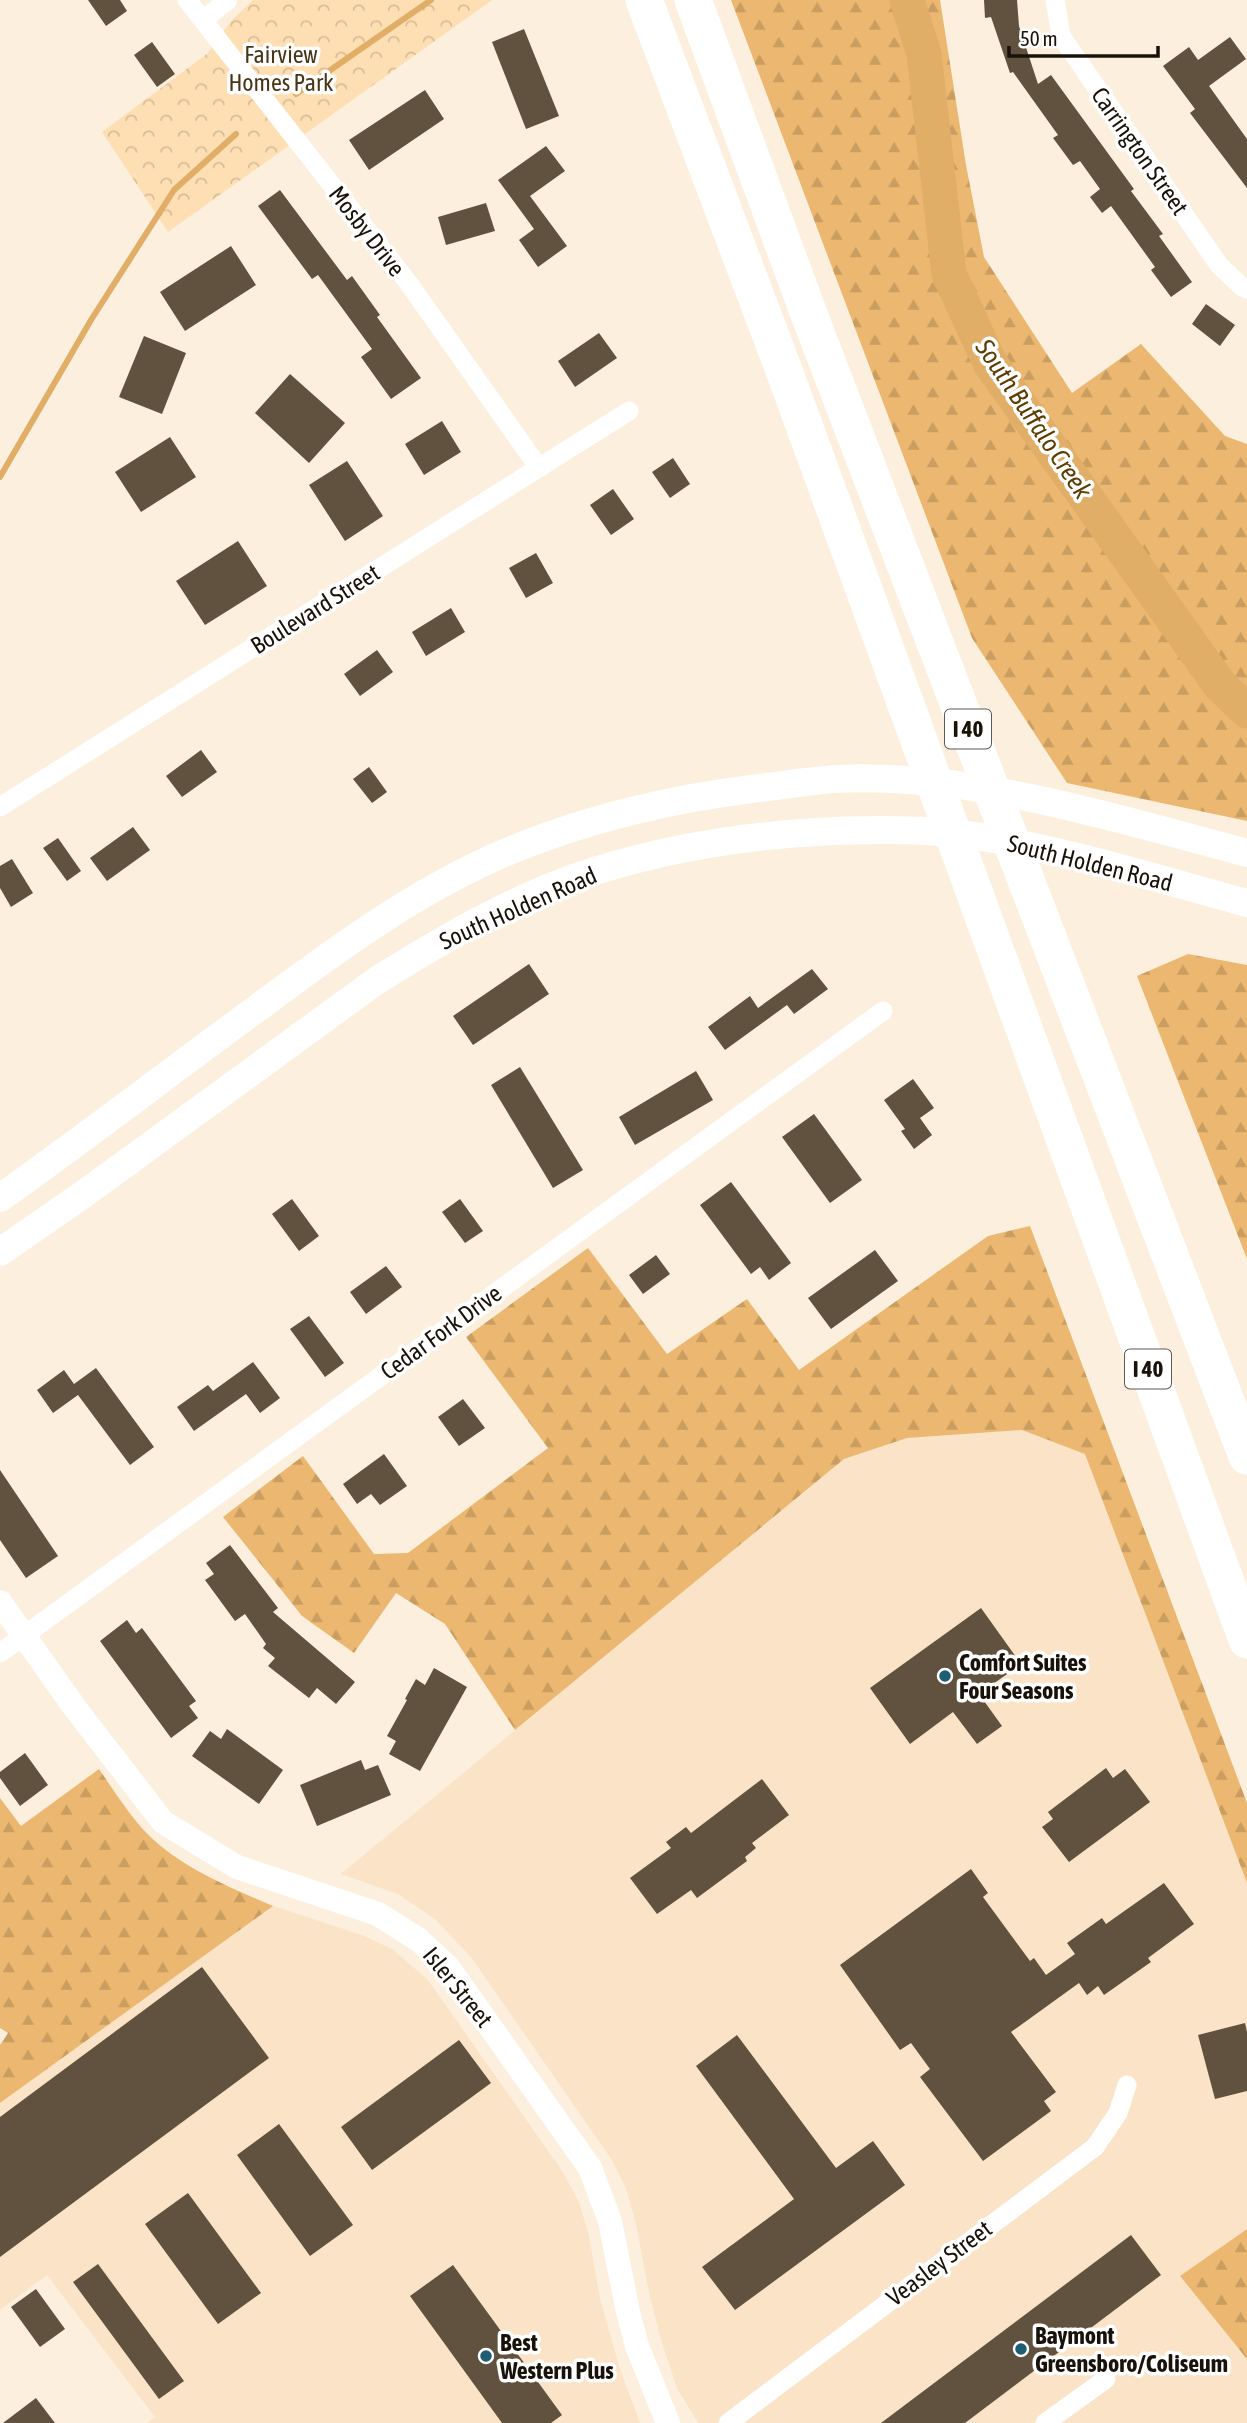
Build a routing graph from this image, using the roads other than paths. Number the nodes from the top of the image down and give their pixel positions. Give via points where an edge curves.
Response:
1 (187, 0) edge
2 (228, 0) edge
3 (644, 0) edge
4 (693, 0) edge
5 (1055, 0) edge
6 (203, 20) junction
7 (1247, 289) edge
8 (629, 411) dead end
9 (539, 468) junction
10 (0, 807) edge
11 (1247, 853) edge
12 (1247, 903) edge
13 (883, 1011) dead end
14 (0, 1198) edge
15 (0, 1252) edge
16 (1247, 1456) edge
17 (0, 1602) edge
18 (23, 1636) junction
19 (1247, 1640) edge
20 (0, 1653) edge
21 (1127, 2085) dead end
22 (1106, 2379) dead end
23 (668, 2423) edge
24 (728, 2423) edge
25 (1045, 2423) edge

1 - 6 street, Mosby Drive
2 - 6 street
3 - 19 highway, I 40 via 785,373
4 - 16 highway, I 40
5 - 7 street, Carrington Street via 1061,36 1219,265
6 - 9 street, Mosby Drive via 410,285
8 - 9 street, Boulevard Street
9 - 10 street, Boulevard Street
11 - 14 main road, South Holden Road via 1078,808 964,786 909,781 834,779 644,807 516,848 401,908 311,968
12 - 15 main road, South Holden Road via 975,836 921,831 770,834 616,864 565,881 469,926 376,981
13 - 18 street, Cedar Fork Drive
17 - 18 street, Isler Street
18 - 20 street, Cedar Fork Drive
18 - 23 street, Isler Street via 163,1822 237,1867 378,1914 419,1940 448,1967 590,2168 610,2221 637,2346
21 - 24 street, Veasley Street via 1118,2113 1096,2147
22 - 25 street

